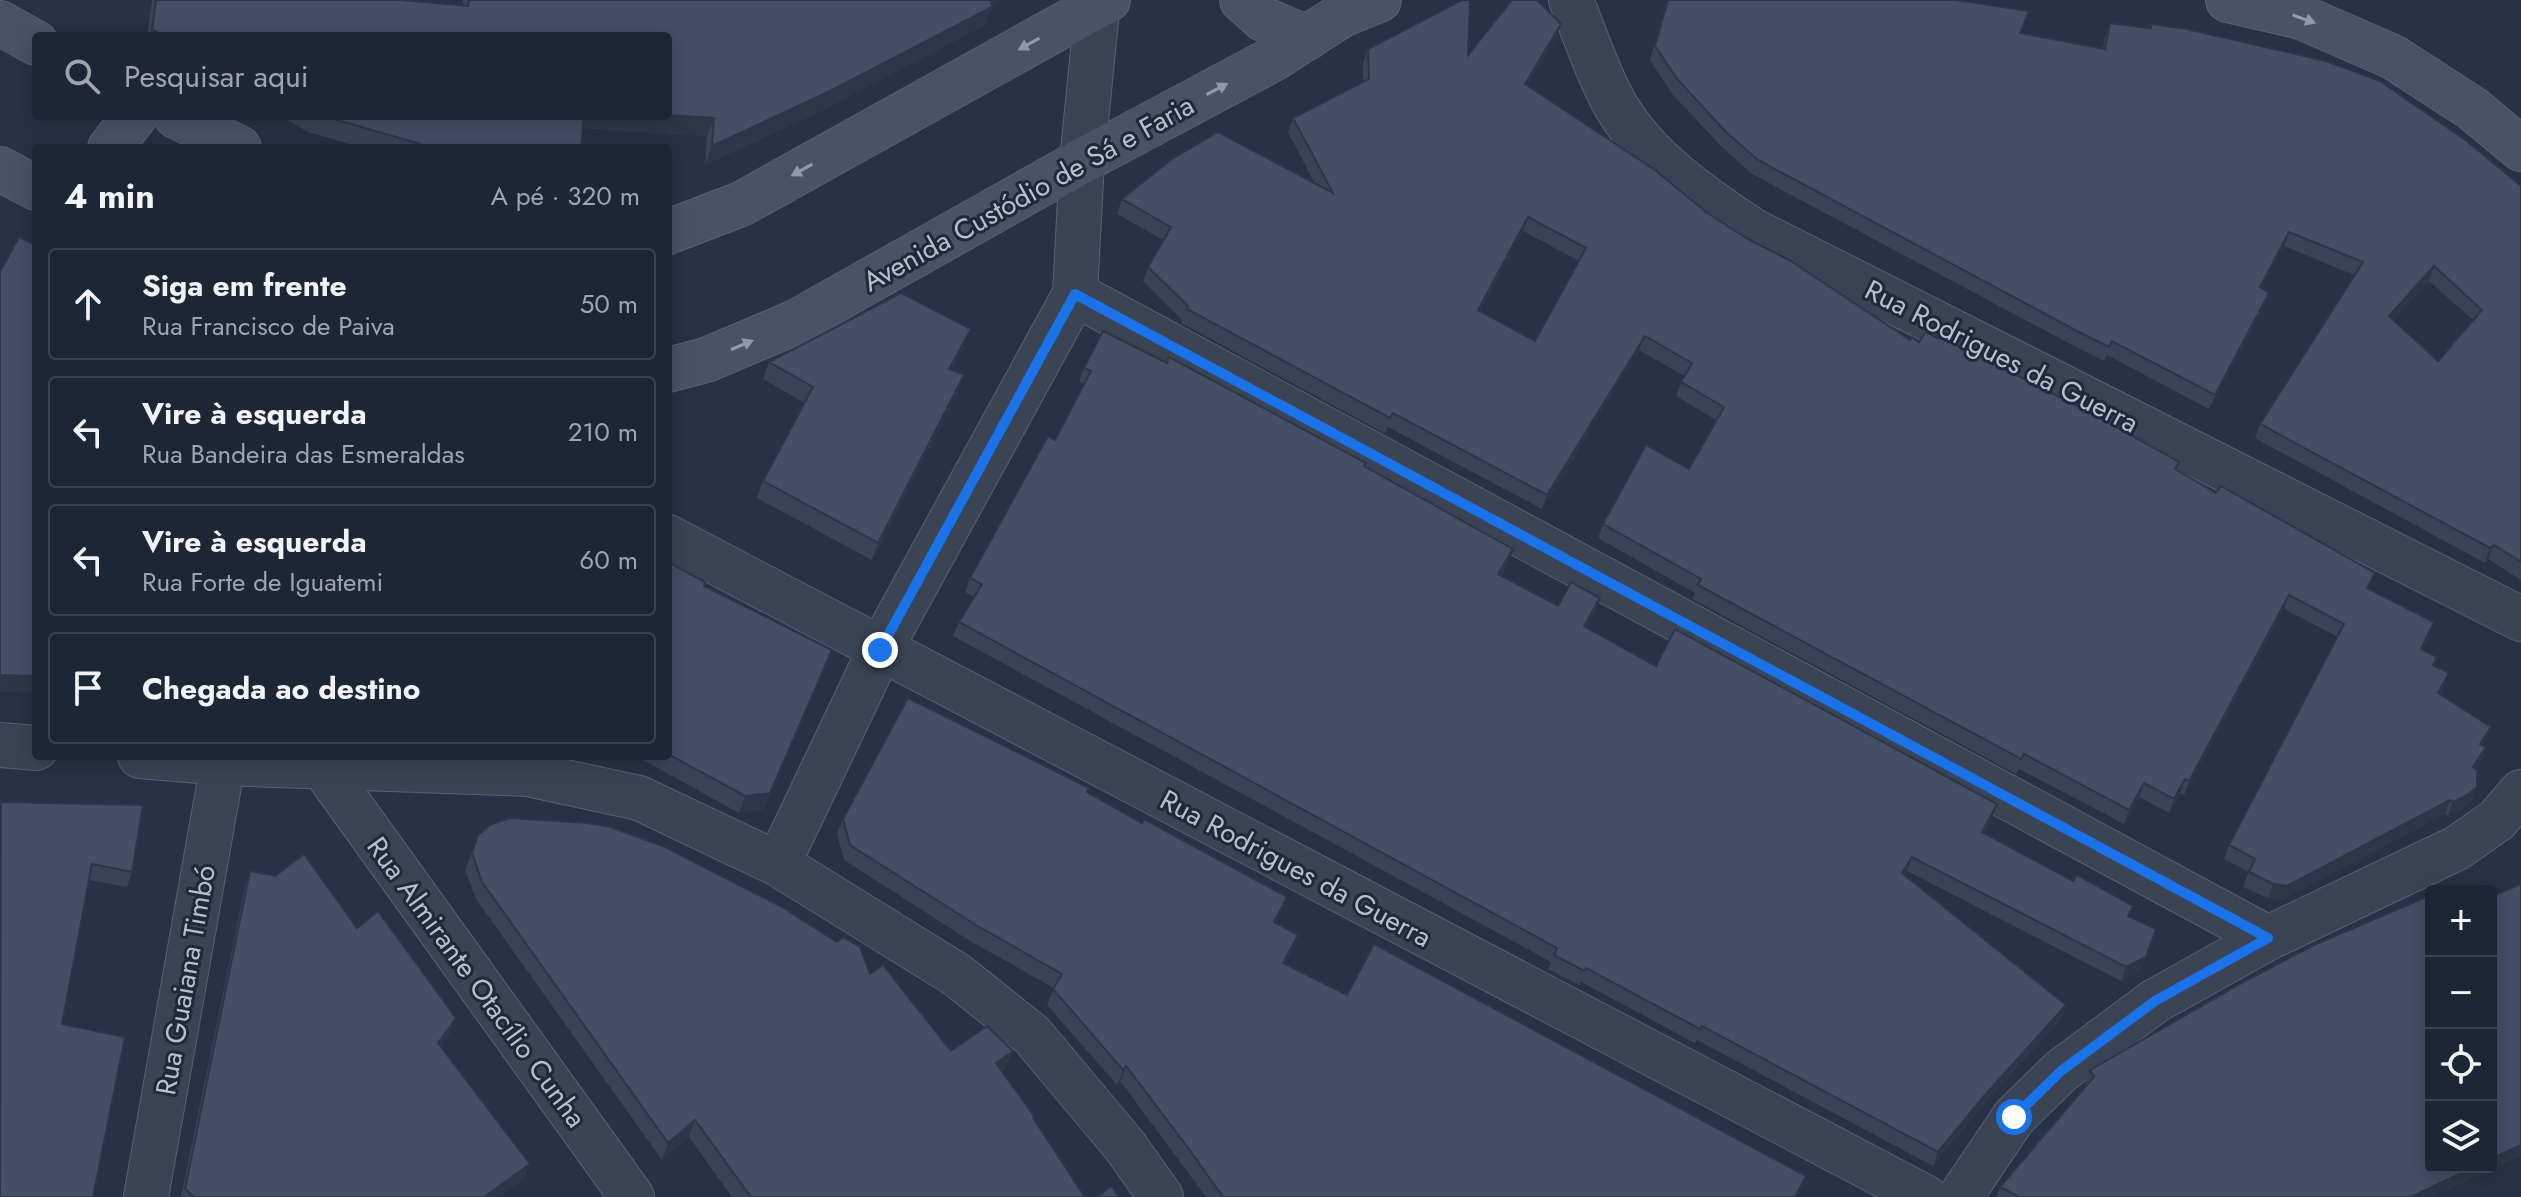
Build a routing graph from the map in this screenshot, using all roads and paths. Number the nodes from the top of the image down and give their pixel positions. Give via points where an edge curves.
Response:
1 (1242, 0) edge
2 (1379, 0) edge
3 (1571, 0) edge
4 (2228, 0) edge
5 (1101, 2) edge
6 (0, 23) edge
7 (1307, 38) junction
8 (32, 41) edge
9 (96, 120) edge
10 (132, 120) edge
11 (184, 120) edge
12 (87, 144) edge
13 (113, 144) edge
14 (231, 144) edge
15 (2521, 149) edge
16 (1082, 161) junction
17 (0, 169) edge
18 (32, 186) edge
19 (672, 230) edge
20 (1075, 294) junction
21 (672, 369) edge
22 (672, 539) edge
23 (2521, 619) edge
24 (880, 650) junction
25 (0, 745) edge
26 (32, 748) edge
27 (187, 760) edge
28 (223, 763) junction
29 (322, 766) junction
30 (2521, 792) edge
31 (778, 864) junction
32 (2268, 938) junction
33 (146, 1197) edge
34 (632, 1197) edge
35 (1161, 1197) edge
36 (1925, 1197) edge
37 (1960, 1197) edge

1 - 7 street via 1263,19
2 - 7 street, Avenida Custódio de Sá e Faria via 1342,15
3 - 23 street, Rua Rodrigues da Guerra via 1611,98 1648,148 1703,198 1752,230
4 -> 15 street via 2301,17 2393,57 2473,109
5 - 16 street
5 -> 19 street via 741,204
6 - 8 street
16 -> 7 street, Avenida Custódio de Sá e Faria
9 - 12 street
10 - 13 street
11 - 14 street
16 - 20 street
21 -> 16 street, Avenida Custódio de Sá e Faria via 796,322
17 - 18 street
20 - 24 street
20 - 32 street
22 - 24 street, Rua Rodrigues da Guerra
24 - 31 street
24 - 36 street, Rua Rodrigues da Guerra
25 - 26 street
27 - 28 street
28 - 29 street
28 - 33 street, Rua Guaiana Timbó
29 - 31 street via 528,774 639,798
29 - 34 street, Rua Almirante Otacílio Cunha
30 - 32 street via 2497,820 2457,848
31 - 35 street via 957,975 1032,1035
32 - 37 street via 2155,1001 2061,1071 2014,1117

